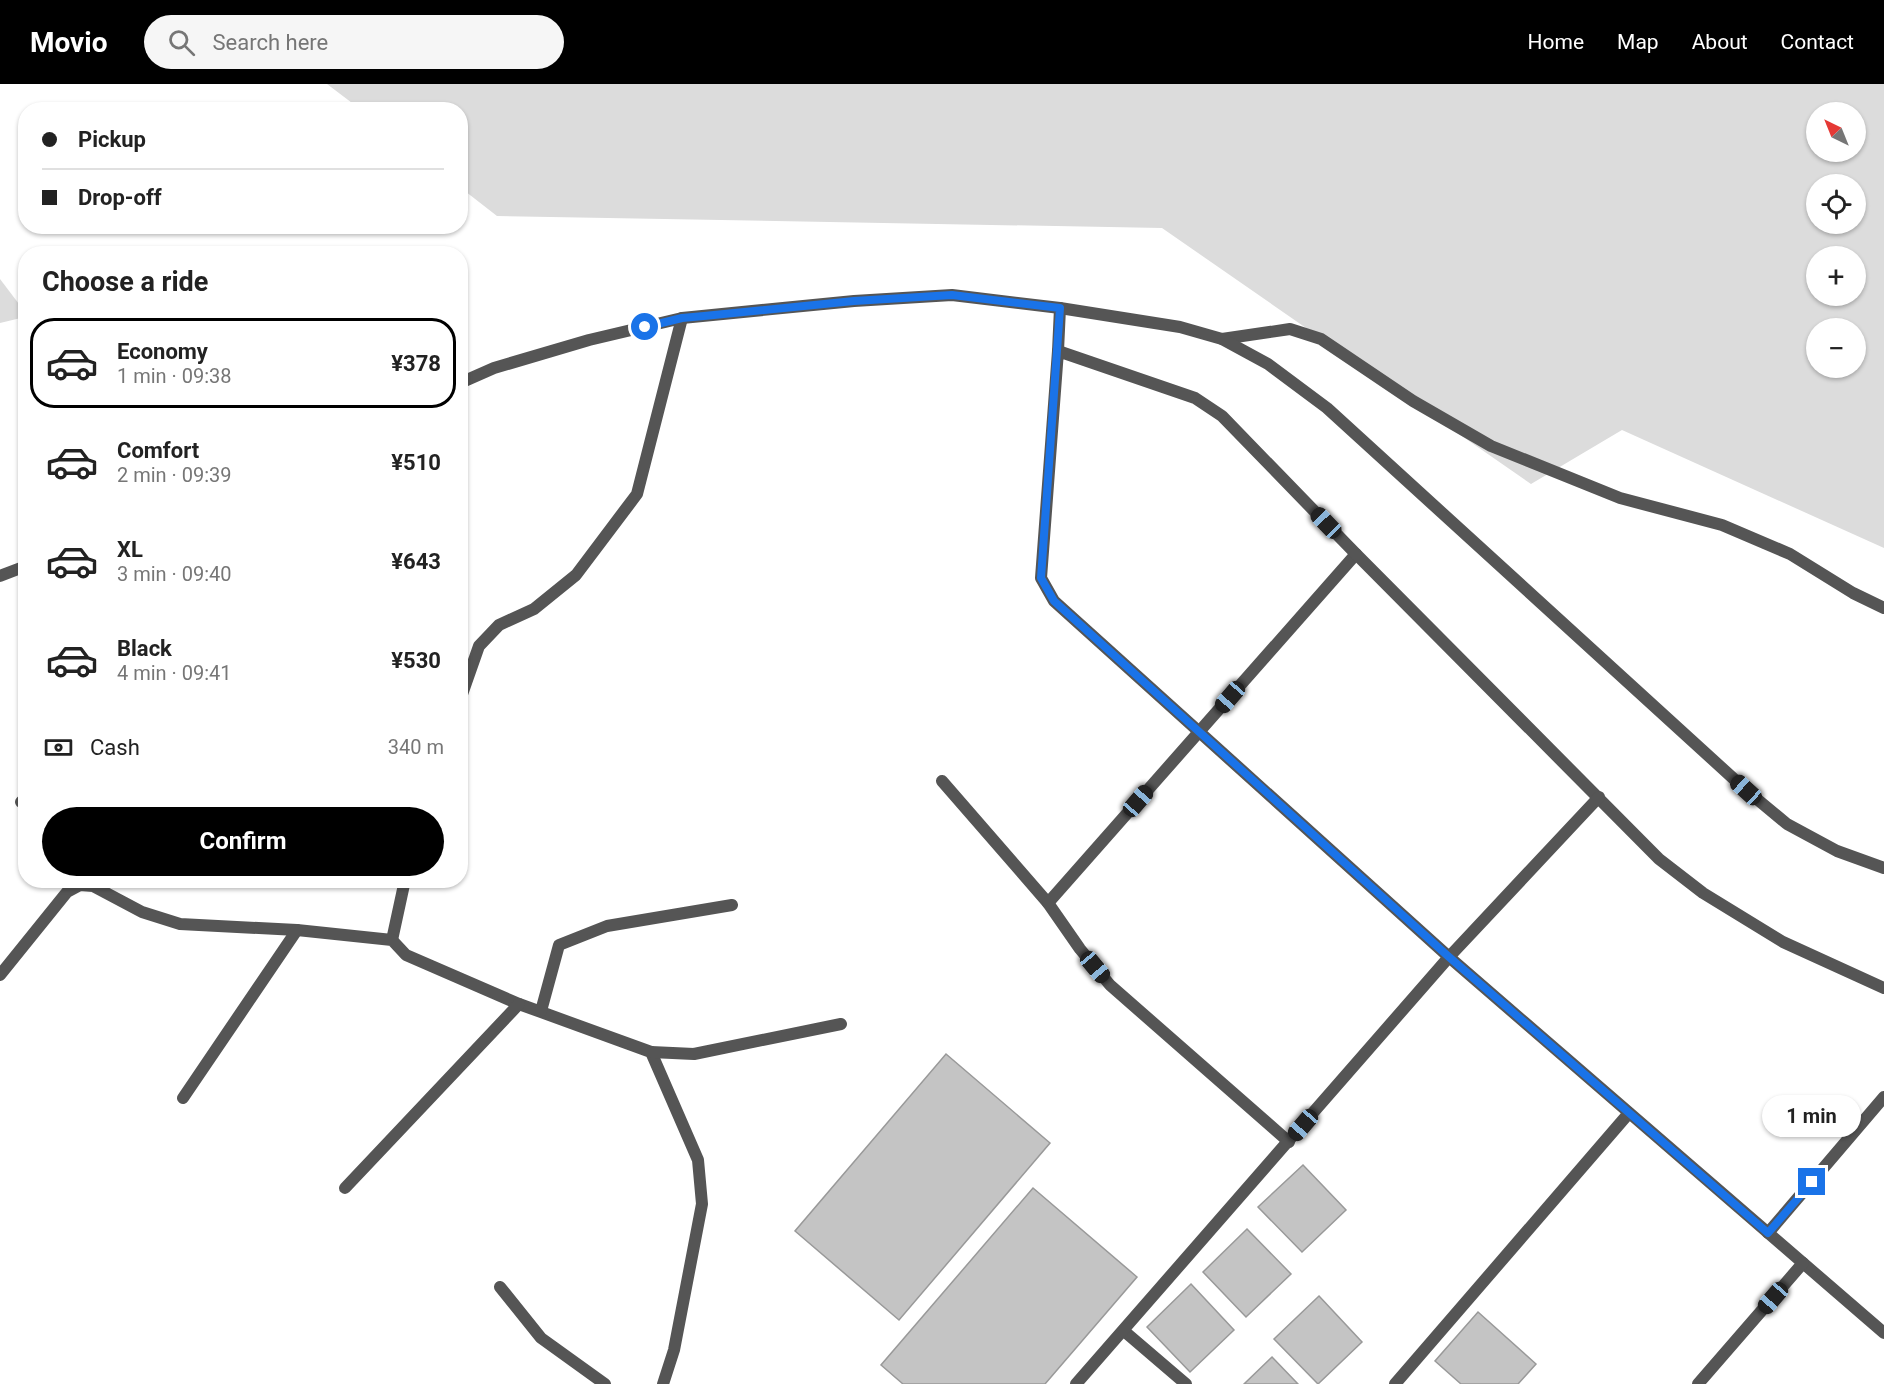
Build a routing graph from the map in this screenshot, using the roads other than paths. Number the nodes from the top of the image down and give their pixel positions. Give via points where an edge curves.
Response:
1 (1060, 308) junction
2 (682, 318) junction
3 (1222, 339) junction
4 (1058, 351) junction
5 (468, 380) edge
6 (1356, 554) junction
7 (18, 569) edge
8 (0, 576) edge
9 (1884, 608) edge
10 (468, 677) edge
11 (1198, 733) junction
12 (942, 781) dead end
13 (1599, 796) junction
14 (1884, 868) edge
15 (74, 888) edge
16 (97, 888) edge
17 (403, 888) edge
18 (1048, 903) junction
19 (732, 905) dead end
20 (297, 930) junction
21 (392, 940) junction
22 (1449, 957) junction
23 (0, 975) edge
24 (1884, 988) edge
25 (519, 1004) junction
26 (541, 1011) junction
27 (841, 1024) dead end
28 (651, 1052) junction
29 (1884, 1097) edge
30 (183, 1098) dead end
31 (1629, 1113) junction
32 (1289, 1142) junction
33 (345, 1188) dead end
34 (1768, 1233) junction
35 (1803, 1263) junction
36 (500, 1287) dead end
37 (1124, 1330) junction
38 (1884, 1333) edge
39 (605, 1384) edge
40 (663, 1384) edge
41 (1076, 1384) edge
42 (1186, 1384) edge
43 (1395, 1384) edge
44 (1698, 1384) edge

1 - 2 street via 952,295
1 - 3 street via 1180,327
1 - 4 street
2 - 5 street via 589,340
2 - 10 street via 637,494 576,575 534,609 499,625 479,646
3 - 9 street via 1290,329 1321,339 1413,401 1491,446 1620,498 1722,525 1790,554
3 - 14 street via 1268,364 1327,408 1787,824 1837,851
4 - 6 street via 1195,398 1222,416
4 - 11 street via 1041,578 1054,601
6 - 11 street
6 - 13 street
7 - 8 street
11 - 18 street
11 - 22 street
12 - 18 street
13 - 22 street
13 - 24 street via 1659,859 1703,893 1783,942
15 - 23 street via 67,892
16 - 20 street via 142,912 180,924
17 - 21 street
18 - 32 street via 1110,985
19 - 26 street via 607,926 559,945
20 - 21 street
20 - 30 street
21 - 25 street via 405,955
22 - 31 street
22 - 32 street
25 - 26 street
25 - 33 street
26 - 28 street
27 - 28 street via 694,1054
28 - 40 street via 698,1160 702,1204 674,1350
29 - 34 street
31 - 34 street
31 - 43 street
32 - 37 street
34 - 35 street
35 - 38 street
35 - 44 street
36 - 39 street via 541,1338
37 - 41 street
37 - 42 street

